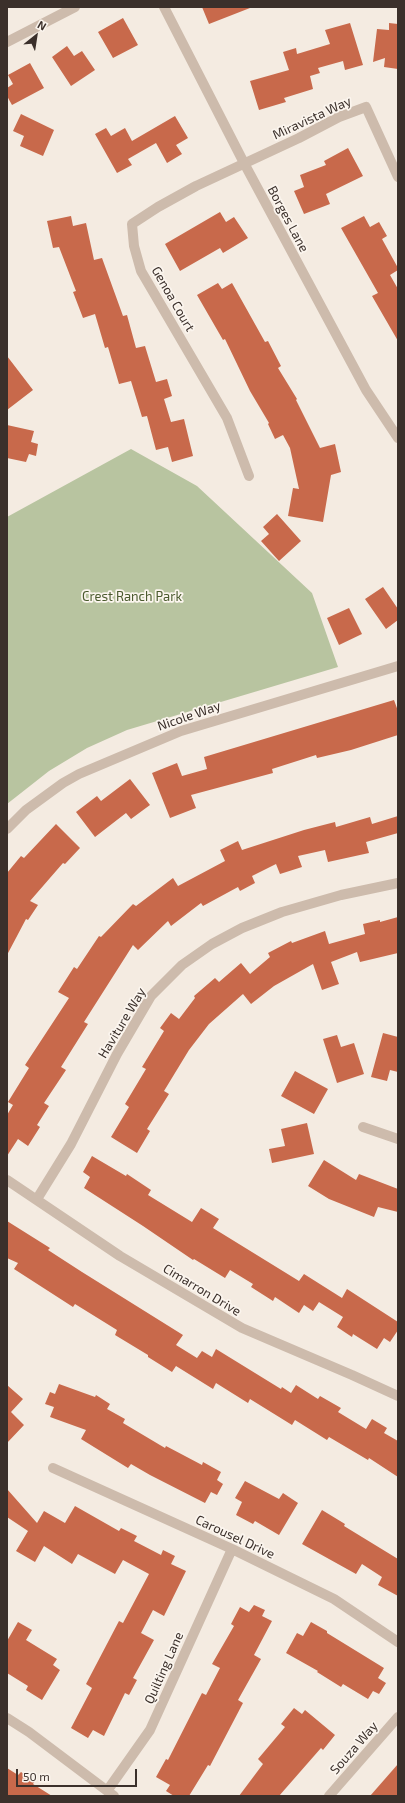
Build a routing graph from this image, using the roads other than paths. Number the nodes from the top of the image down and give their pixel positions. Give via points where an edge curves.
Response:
1 (75, 7) edge
2 (164, 7) edge
3 (7, 42) edge
4 (244, 163) junction
5 (398, 177) edge
6 (398, 438) edge
7 (249, 476) dead end
8 (398, 666) edge
9 (7, 829) edge
10 (398, 883) edge
11 (363, 1127) dead end
12 (398, 1139) edge
13 (7, 1180) edge
14 (37, 1199) junction
15 (398, 1396) edge
16 (53, 1468) dead end
17 (232, 1549) junction
18 (398, 1642) edge
19 (398, 1716) edge
20 (7, 1718) edge
21 (111, 1793) edge
22 (329, 1796) edge

1 - 3 street
2 - 4 street, Borges Lane
4 - 5 street, Miravista Way via 339,117 366,107
4 - 6 street, Borges Lane via 366,390
4 - 7 street, Genoa Court via 158,207 132,224 134,246 141,271 227,418
8 - 9 street, Nicole Way via 166,737 68,780 26,810
10 - 14 street, Haviture Way via 341,895 282,912 242,928 212,944 182,965 151,996 117,1054 71,1144
11 - 12 street
13 - 14 street, Cimarron Drive
14 - 15 street, Cimarron Drive via 120,1256 242,1328
16 - 17 street, Carousel Drive
17 - 18 street, Carousel Drive via 334,1599
17 - 21 street, Quilting Lane via 150,1730
19 - 22 street, Souza Way
20 - 21 street

